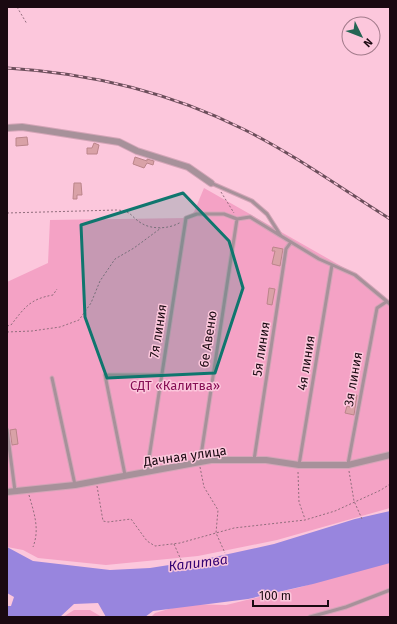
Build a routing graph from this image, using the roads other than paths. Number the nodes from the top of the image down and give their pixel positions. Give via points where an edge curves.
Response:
1 (7, 128) edge
2 (211, 183) joint
3 (237, 219) junction
4 (281, 236) junction
5 (291, 242) junction
6 (332, 265) junction
7 (386, 302) junction
8 (390, 304) edge
9 (162, 375) junction
10 (52, 378) dead end
11 (7, 430) edge
12 (390, 454) edge
13 (254, 460) junction
14 (200, 462) junction
15 (299, 465) junction
16 (348, 465) junction
17 (147, 471) junction
18 (125, 475) junction
19 (74, 485) junction
20 (7, 492) edge
21 (16, 493) junction
22 (390, 590) edge
23 (310, 617) edge

1 - 2 street via 22,127 119,142 137,151 188,167
2 - 4 lane via 252,201 267,214
3 - 4 lane via 250,217
3 - 9 lane, 7я линия via 224,214 197,214 186,218
3 - 14 lane, 6е Авеню
4 - 5 lane
5 - 6 lane
5 - 13 lane, 5я линия via 286,249
6 - 7 lane via 355,275
6 - 15 lane, 4я линия
7 - 8 lane
7 - 16 lane, 3я линия via 377,308
9 - 17 lane, 7я линия
9 - 18 lane via 104,375
10 - 19 lane
11 - 21 lane
12 - 16 street, Дачная улица
13 - 14 street, Дачная улица
13 - 15 street, Дачная улица
14 - 17 street, Дачная улица
15 - 16 street, Дачная улица
17 - 18 street, Дачная улица
18 - 19 street, Дачная улица
19 - 21 street, Дачная улица
20 - 21 street, Дачная улица
22 - 23 lane via 346,608

